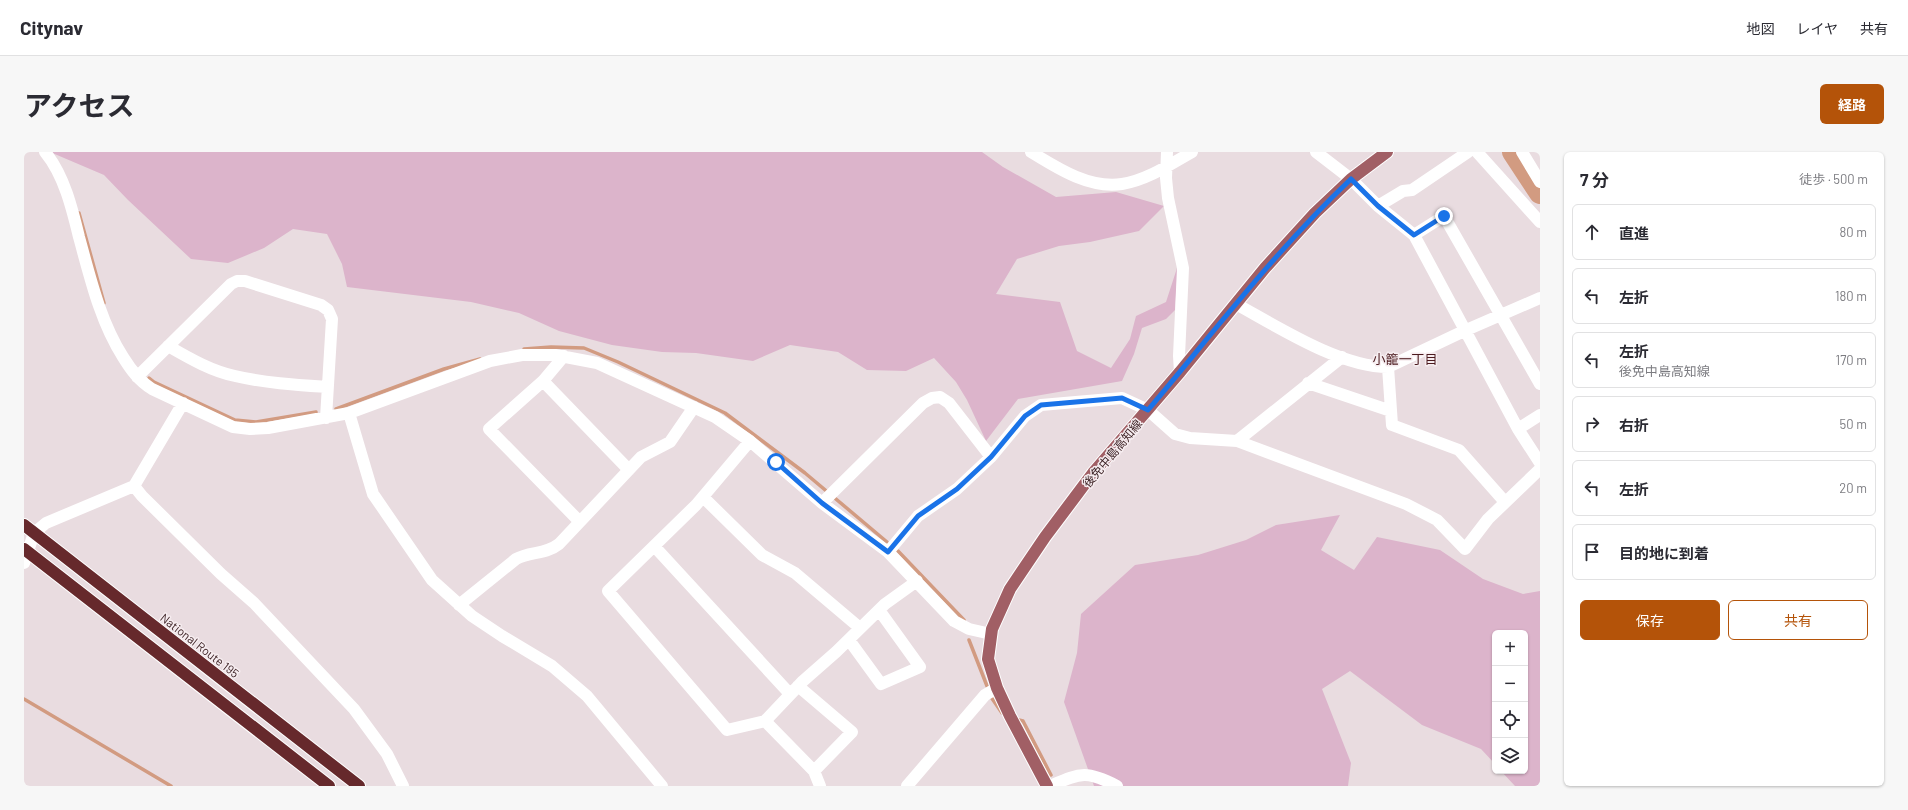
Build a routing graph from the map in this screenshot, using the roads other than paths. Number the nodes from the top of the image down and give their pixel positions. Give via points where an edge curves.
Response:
1 (45, 152) edge
2 (1031, 152) edge
3 (1167, 152) edge
4 (1192, 152) edge
5 (1316, 152) edge
6 (1387, 152) edge
7 (1468, 152) edge
8 (1477, 152) edge
9 (1522, 152) edge
10 (1166, 167) junction
11 (1351, 179) junction
12 (1540, 182) edge
13 (1378, 206) junction
14 (1540, 222) edge
15 (1414, 235) junction
16 (1540, 298) edge
17 (1236, 304) junction
18 (1501, 316) junction
19 (1464, 331) junction
20 (168, 346) junction
21 (564, 356) junction
22 (1342, 357) junction
23 (1388, 367) junction
24 (1180, 372) junction
25 (137, 376) junction
26 (543, 381) junction
27 (1308, 383) junction
28 (1540, 384) edge
29 (327, 387) junction
30 (183, 403) junction
31 (694, 407) junction
32 (1148, 410) junction
33 (1391, 411) junction
34 (349, 413) junction
35 (1540, 415) edge
36 (326, 418) junction
37 (1518, 430) junction
38 (1237, 440) junction
39 (750, 441) junction
40 (991, 457) junction
41 (1540, 463) edge
42 (1540, 469) edge
43 (629, 470) junction
44 (134, 486) junction
45 (703, 497) junction
46 (824, 500) junction
47 (1505, 502) junction
48 (579, 521) junction
49 (24, 525) edge
50 (34, 533) junction
51 (654, 546) junction
52 (888, 552) junction
53 (25, 555) edge
54 (918, 581) junction
55 (459, 605) junction
56 (879, 610) junction
57 (860, 628) junction
58 (991, 634) junction
59 (848, 640) junction
60 (997, 688) junction
61 (794, 690) junction
62 (764, 721) junction
63 (814, 771) junction
64 (329, 786) edge
65 (359, 786) edge
66 (403, 786) edge
67 (662, 786) edge
68 (820, 786) edge
69 (907, 786) edge
70 (1047, 786) edge
71 (1050, 786) edge
72 (1117, 786) edge

1 - 25 street via 60,178 71,206 106,325 116,346
2 - 10 street via 1073,176 1108,184 1122,184
3 - 10 street
4 - 10 street
5 - 11 street
6 - 11 main road, 後免中島高知線
7 - 13 street via 1412,190 1403,191
8 - 14 street
9 - 12 street
10 - 24 street via 1168,198 1183,268
11 - 13 street
11 - 17 main road, 後免中島高知線 via 1315,213
13 - 15 street
15 - 18 street via 1444,216
15 - 19 street
16 - 18 street
17 - 22 street via 1311,344
17 - 24 main road, 後免中島高知線
18 - 19 street
18 - 28 street
19 - 23 street
19 - 37 street
20 - 25 street
20 - 29 street via 192,360 235,376
20 - 29 street via 231,284 245,281 321,305 328,310 332,319
21 - 26 street
21 - 31 street via 608,367
21 - 34 street via 522,355 490,361
22 - 23 street via 1376,367
22 - 27 street
23 - 33 street
24 - 32 main road, 後免中島高知線
25 - 30 street via 152,389
26 - 43 street
26 - 48 street via 489,429
27 - 33 street
27 - 38 street
29 - 36 street
30 - 36 street via 222,423 250,429
30 - 44 street
31 - 39 street via 715,417
31 - 43 street via 670,442 645,454
32 - 38 street via 1175,434 1190,438
32 - 40 street via 1122,398 1041,405 1025,416
32 - 58 main road, 後免中島高知線 via 1093,473 1046,537 1010,589
33 - 47 street via 1392,425 1459,450
34 - 36 street
34 - 55 street via 369,482 379,504 432,580
35 - 37 street
37 - 41 street
38 - 47 street via 1423,511 1437,520 1465,549 1488,518
39 - 45 street
39 - 46 street
40 - 46 street via 949,403 940,397 932,398 923,403
40 - 52 street via 957,489 918,516
42 - 47 street
43 - 48 street
44 - 50 street via 46,523
44 - 66 street via 221,574 254,603 354,710 387,754
45 - 51 street
45 - 57 street via 762,554 795,573
46 - 52 street
48 - 55 street via 554,548 544,553 516,559
49 - 50 highway, National Route 195
50 - 53 street
50 - 65 highway, National Route 195
51 - 61 street
51 - 62 street via 608,591 727,730
52 - 54 street
53 - 64 highway
54 - 56 street
54 - 58 street via 960,626
55 - 67 street via 502,636 552,666 587,696
56 - 57 street
56 - 59 street via 920,667 881,684
57 - 59 street
58 - 60 main road, 後免中島高知線 via 988,659
59 - 61 street
60 - 69 street via 985,695
60 - 70 main road, 後免中島高知線
61 - 62 street
61 - 63 street via 852,732
62 - 63 street
63 - 68 street
71 - 72 street via 1084,774 1101,778

